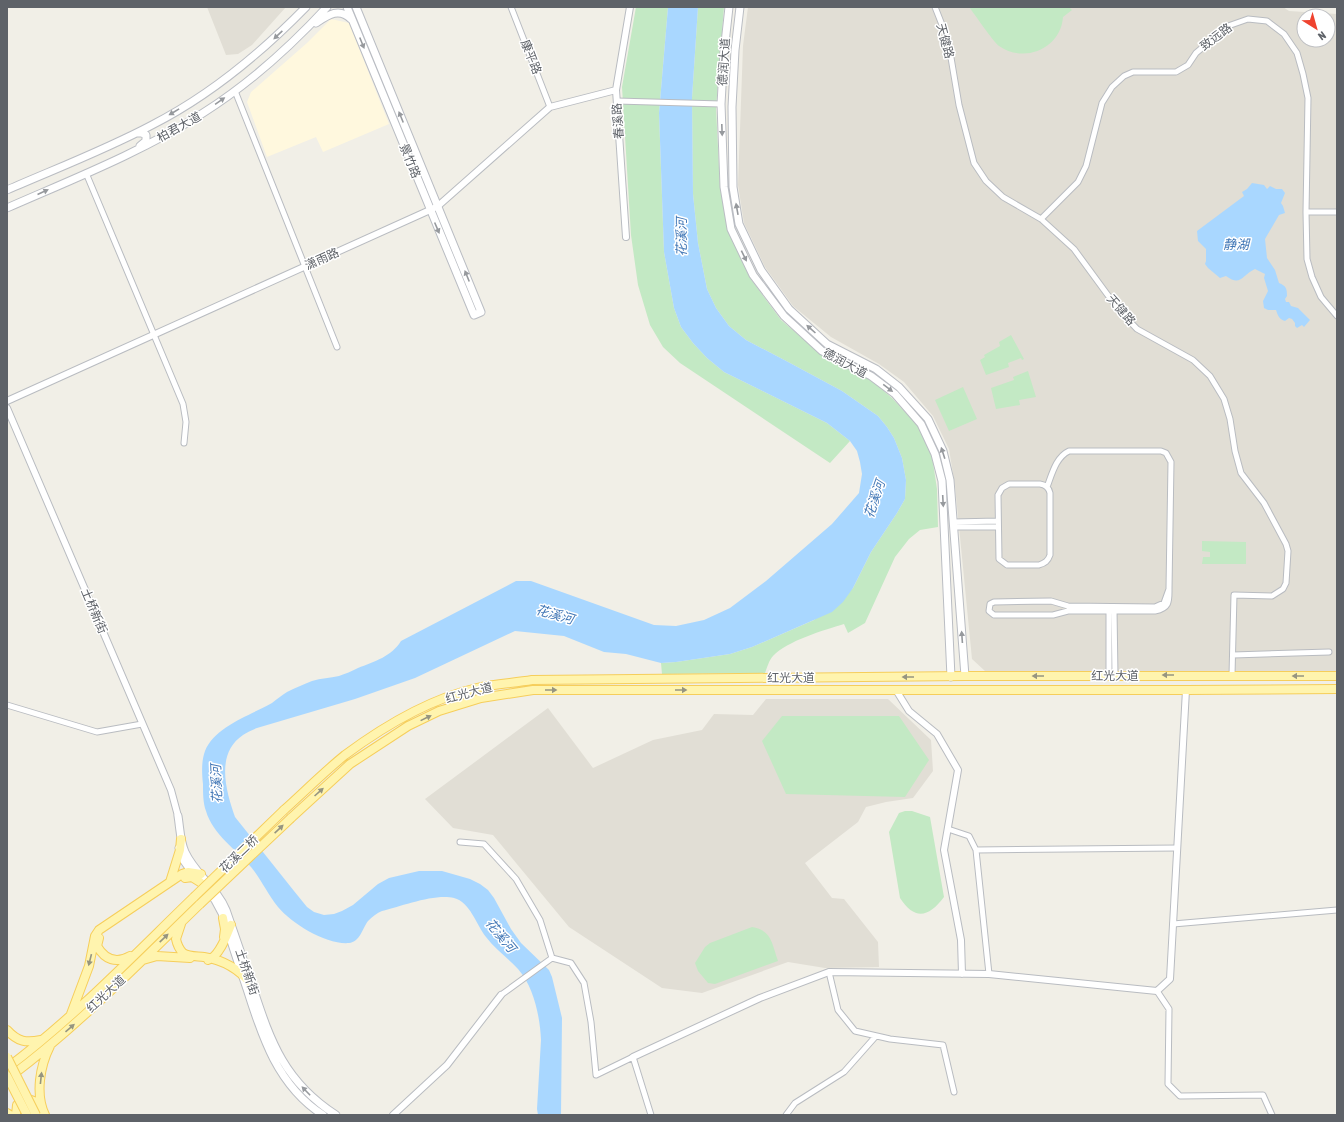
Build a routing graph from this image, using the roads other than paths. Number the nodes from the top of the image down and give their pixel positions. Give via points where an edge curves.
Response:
1 (306, 7) edge
2 (327, 7) edge
3 (347, 7) edge
4 (356, 7) edge
5 (511, 7) edge
6 (630, 7) edge
7 (729, 7) edge
8 (740, 7) edge
9 (935, 7) edge
10 (352, 20) junction
11 (302, 34) junction
12 (616, 90) junction
13 (235, 91) junction
14 (617, 101) junction
15 (721, 104) junction
16 (550, 107) junction
17 (136, 133) junction
18 (134, 151) junction
19 (86, 173) junction
20 (7, 190) edge
21 (438, 206) junction
22 (7, 208) edge
23 (430, 210) junction
24 (1306, 212) junction
25 (1337, 212) edge
26 (1041, 220) junction
27 (626, 237) dead end
28 (304, 267) junction
29 (1337, 316) edge
30 (153, 335) junction
31 (337, 346) dead end
32 (7, 401) edge
33 (7, 408) edge
34 (184, 443) dead end
35 (1047, 487) junction
36 (953, 524) junction
37 (998, 524) junction
38 (1111, 609) junction
39 (1329, 652) dead end
40 (1233, 655) junction
41 (1232, 675) junction
42 (951, 676) junction
43 (965, 676) junction
44 (1112, 676) junction
45 (1337, 676) edge
46 (1337, 689) edge
47 (896, 690) junction
48 (1186, 690) junction
49 (7, 705) edge
50 (142, 724) junction
51 (284, 810) joint
52 (178, 816) joint
53 (291, 818) joint
54 (948, 828) junction
55 (180, 838) junction
56 (460, 842) dead end
57 (1177, 848) junction
58 (180, 850) junction
59 (976, 850) junction
60 (192, 872) junction
61 (200, 878) junction
62 (170, 882) junction
63 (158, 893) junction
64 (194, 897) joint
65 (200, 904) joint
66 (1337, 910) edge
67 (223, 918) junction
68 (183, 920) junction
69 (1173, 924) junction
70 (230, 929) junction
71 (139, 950) junction
72 (202, 958) junction
73 (552, 958) junction
74 (212, 959) junction
75 (140, 961) junction
76 (829, 972) junction
77 (241, 973) junction
78 (962, 974) junction
79 (989, 974) junction
80 (248, 983) junction
81 (1157, 991) junction
82 (501, 995) joint
83 (70, 1016) junction
84 (7, 1030) edge
85 (876, 1036) junction
86 (44, 1040) junction
87 (52, 1043) junction
88 (7, 1057) edge
89 (632, 1057) junction
90 (7, 1068) edge
91 (7, 1076) edge
92 (7, 1079) edge
93 (954, 1092) dead end
94 (7, 1113) edge
95 (42, 1114) edge
96 (1272, 1114) edge
97 (10, 1115) edge
98 (16, 1115) edge
99 (27, 1115) edge
100 (323, 1115) edge
101 (336, 1115) edge
102 (393, 1115) edge
103 (651, 1115) edge
104 (786, 1115) edge

1 -> 17 main road, 柏君大道 via 271,41 226,78
2 - 11 main road, 柏君大道
3 - 10 main road, 景竹路
21 -> 4 main road, 景竹路
5 - 16 street, 康平路
6 - 12 street, 春溪路
7 - 15 main road, 德润大道
36 -> 8 main road, 德润大道 via 950,480 943,451 928,419 899,387 876,369 827,344 789,309 761,270 739,224 733,187 732,107
9 - 26 street, 天健路 via 948,40 959,105 974,163 986,181 1003,197
10 - 11 main road via 342,13 332,13
10 -> 23 main road, 景竹路
11 - 13 main road, 柏君大道
12 - 14 street, 春溪路
12 - 16 street, 潇雨路
18 -> 13 main road, 柏君大道 via 184,125
13 - 28 street
14 - 15 street
14 - 27 street, 春溪路
15 -> 42 main road, 德润大道 via 724,187 731,229 753,275 784,316 822,351 871,376 895,394 921,424 936,454 942,481
16 - 21 street, 潇雨路
17 - 18 main road via 144,133 147,138
17 - 20 main road, 柏君大道
18 - 19 main road, 柏君大道
22 -> 19 main road, 柏君大道
19 - 30 street
21 - 23 street, 潇雨路
23 -> 21 main road, 景竹路 via 474,315 482,312
23 - 28 street, 潇雨路
24 - 25 street
24 - 26 street, 致远路 via 1308,98 1297,53 1284,34 1267,21 1248,18 1228,26 1196,53 1188,65 1176,72 1133,72 1112,87 1102,103 1086,166 1078,182
24 - 29 street, 致远路 via 1307,259 1312,277 1321,297
26 - 40 street, 天健路 via 1074,248 1118,309 1137,329 1193,360 1210,376 1224,399 1241,473 1264,503 1288,550 1286,583 1283,589 1272,596 1234,595
28 - 30 street, 潇雨路
28 - 31 street
30 - 32 street, 潇雨路
30 - 34 street via 183,404 186,422
33 - 50 street, 土桥新街
35 - 37 street via 1040,484 1005,486 998,495
35 - 37 street via 1050,494 1050,555 1046,562 1040,565 1004,564 998,556
35 - 38 street via 1059,459 1069,451 1161,451 1171,462 1169,603 1163,609 1155,611
36 - 37 street
43 -> 36 main road, 德润大道
38 - 38 street via 1068,606 1051,601 994,602 989,605 989,611 994,615 1053,615 1068,611
38 - 44 street
39 - 40 street
40 - 41 street
41 -> 44 main road, 红光大道
45 -> 41 main road, 红光大道
42 - 43 main road, 红光大道
42 -> 51 main road, 红光大道 via 536,680 478,688 438,701 375,734 344,756
44 -> 43 main road, 红光大道
46 - 48 main road, 红光大道
47 - 48 main road, 红光大道
53 -> 47 main road, 红光大道 via 350,764 381,743 439,711 481,698 533,690
47 - 54 street via 909,711 937,734 958,770
48 - 57 street
49 - 50 street via 97,732
50 - 52 street, 土桥新街 via 171,790
51 - 64 main road, 花溪二桥, bridge
52 - 55 main road, 土桥新街
65 -> 53 main road, 花溪二桥, bridge
54 - 59 street via 969,836
54 - 78 street via 944,850 961,940
55 - 58 main road
55 - 61 main road, 土桥新街
55 - 63 main road via 167,878
56 - 73 street via 484,844 516,879 540,920
57 - 59 street
57 - 69 street
58 - 60 main road
58 - 62 main road
59 - 79 street
60 - 61 main road
60 - 62 main road via 184,873
61 - 63 main road via 188,877
61 - 67 main road, 土桥新街 via 215,900
61 - 70 main road, 土桥新街 via 223,903
62 - 63 main road
63 - 71 main road via 105,931 98,940 99,949 114,960 124,959
63 -> 83 main road via 99,930 95,936 89,966
64 - 71 main road, 红光大道
65 - 68 main road, 红光大道
66 - 69 street
67 - 70 main road, 土桥新街
67 - 72 main road via 225,932 219,946
68 - 72 main road via 176,939 180,949 188,955
75 -> 68 main road, 红光大道
69 - 81 street via 1170,979
70 - 74 main road
70 - 77 main road, 土桥新街
70 - 80 main road, 土桥新街
71 - 83 main road, 红光大道
72 - 74 main road
72 - 75 main road via 158,956
72 - 80 main road via 229,968
73 - 82 street
73 - 89 street via 571,963 584,983 596,1075
74 - 77 main road via 230,965
87 -> 75 main road, 红光大道
76 - 78 street
76 - 85 street via 838,1010 855,1031
76 - 89 street via 760,998
77 - 80 main road
78 - 79 street
79 - 81 street
80 - 100 main road, 土桥新街 via 261,1032 280,1071 301,1097
101 -> 80 main road, 土桥新街 via 307,1092 285,1066 266,1029
81 - 96 street via 1169,1009 1168,1084 1180,1096 1264,1095
82 - 102 street via 447,1065
83 - 86 main road, 红光大道
84 - 86 main road via 25,1042
85 - 93 street via 943,1045
85 - 104 street via 844,1072 795,1103
86 - 90 main road, 红光大道
87 - 92 main road, 红光大道
95 -> 87 main road via 40,1076
88 - 95 main road, bridge
89 - 103 street
91 - 99 main road, bridge
94 - 97 main road
95 - 98 main road via 37,1102 28,1099 18,1105

